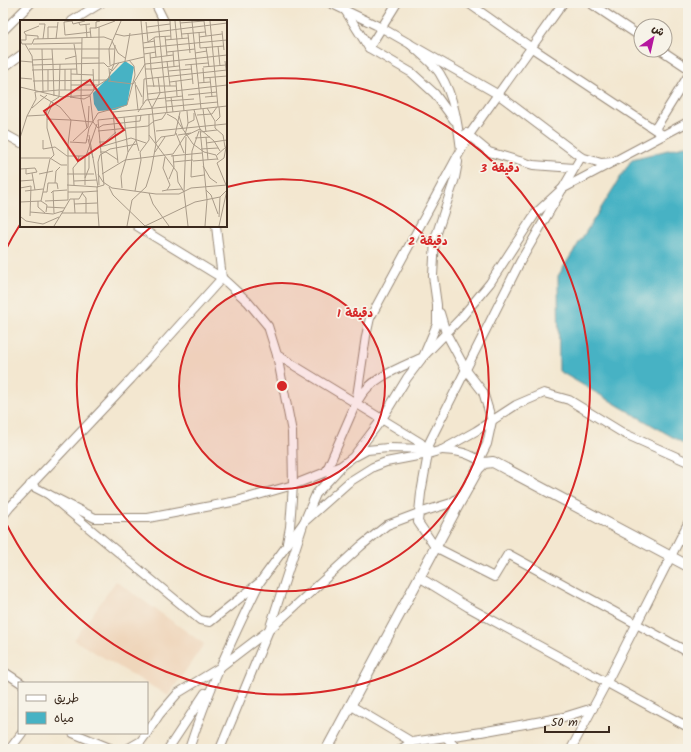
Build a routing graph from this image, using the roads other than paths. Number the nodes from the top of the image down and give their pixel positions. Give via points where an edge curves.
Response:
1 (31, 3) edge
2 (101, 3) edge
3 (155, 3) edge
4 (330, 3) edge
5 (398, 3) edge
6 (468, 3) edge
7 (563, 3) edge
8 (590, 3) edge
9 (344, 9) junction
10 (74, 20) edge
11 (164, 20) edge
12 (382, 28) junction
13 (3, 31) edge
14 (633, 32) edge
15 (409, 43) junction
16 (369, 48) junction
17 (532, 48) junction
18 (20, 56) edge
19 (673, 58) edge
20 (3, 68) edge
21 (688, 68) edge
22 (688, 76) edge
23 (498, 95) junction
24 (688, 122) edge
25 (458, 126) junction
26 (655, 129) junction
27 (3, 133) edge
28 (469, 135) junction
29 (663, 135) junction
30 (20, 142) edge
31 (461, 150) junction
32 (581, 157) junction
33 (613, 162) junction
34 (574, 168) junction
35 (562, 189) junction
36 (139, 227) edge
37 (216, 227) edge
38 (222, 278) junction
39 (437, 305) junction
40 (446, 333) junction
41 (277, 355) junction
42 (423, 357) junction
43 (466, 370) junction
44 (356, 403) junction
45 (382, 419) junction
46 (492, 421) junction
47 (442, 450) junction
48 (427, 451) junction
49 (353, 457) junction
50 (482, 461) junction
51 (688, 462) edge
52 (342, 466) junction
53 (326, 472) junction
54 (30, 485) junction
55 (293, 485) junction
56 (465, 493) junction
57 (48, 494) junction
58 (419, 513) junction
59 (3, 516) edge
60 (304, 522) junction
61 (688, 523) edge
62 (435, 547) junction
63 (286, 548) junction
64 (670, 556) junction
65 (688, 566) edge
66 (419, 577) junction
67 (260, 582) junction
68 (637, 623) junction
69 (269, 630) junction
70 (688, 652) edge
71 (219, 668) junction
72 (3, 671) edge
73 (214, 679) junction
74 (20, 682) edge
75 (606, 683) junction
76 (350, 705) junction
77 (593, 708) junction
78 (688, 727) edge
79 (148, 732) edge
80 (21, 734) edge
81 (75, 734) edge
82 (146, 734) edge
83 (446, 737) junction
84 (412, 742) junction
85 (109, 748) edge
86 (10, 749) edge
87 (127, 749) edge
88 (168, 749) edge
89 (189, 749) edge
90 (220, 749) edge
91 (327, 749) edge
92 (401, 749) edge
93 (457, 749) edge
94 (571, 749) edge

1 - 13 street
2 - 10 street
3 - 11 street
4 - 9 street
5 - 12 street
6 - 17 street
7 - 17 street
8 - 14 street
9 - 12 street
9 - 16 street
12 - 15 street
12 - 16 street
15 - 23 street
15 - 25 street via 439,73 448,92
16 - 25 street via 412,73 435,94
17 - 23 street
17 - 26 street
18 - 20 street
19 - 21 street
22 - 26 street
23 - 28 street
23 - 32 street
24 - 29 street
25 - 28 street
25 - 31 street
26 - 29 street
27 - 30 street
28 - 31 street
28 - 34 street via 489,152 533,166
29 - 33 street
31 - 39 street via 436,239 433,276
31 - 44 street via 370,318
32 - 33 street via 601,163
32 - 34 street
33 - 35 street
34 - 35 street
35 - 40 street via 536,214 490,283
35 - 43 street via 520,262
36 - 38 street
37 - 38 street
38 - 41 street via 248,302 268,326
38 - 54 street
39 - 40 street
39 - 42 street via 437,324
40 - 42 street
40 - 43 street
41 - 44 street
41 - 55 street via 292,432
42 - 44 street via 370,385
42 - 45 street
43 - 46 street via 483,392
43 - 48 street
44 - 45 street
44 - 53 street
45 - 48 street via 421,443
45 - 49 street
46 - 47 street
46 - 50 street
46 - 51 street via 516,405 544,393 569,400 622,433
47 - 48 street
47 - 50 street via 470,454
48 - 49 street via 388,448 367,450
48 - 58 street
48 - 60 street via 373,467 349,482
49 - 52 street
50 - 56 street
50 - 64 street via 493,462
52 - 53 street
52 - 60 street via 316,494
53 - 55 street
54 - 57 street
54 - 59 street
55 - 57 street via 237,501 148,518 95,518
55 - 63 street
56 - 58 street via 451,503
56 - 62 street
57 - 67 street via 200,620 210,622
58 - 62 street via 418,522
58 - 69 street via 387,525
60 - 63 street
60 - 69 street
61 - 64 street
62 - 66 street
62 - 68 street via 494,577 508,554
63 - 67 street
64 - 65 street
64 - 68 street
66 - 75 street
66 - 76 street
67 - 71 street
68 - 70 street
68 - 75 street
69 - 71 street
69 - 90 street
71 - 73 street
71 - 79 street via 178,694
72 - 74 street
73 - 88 street
73 - 89 street
75 - 77 street
75 - 78 street
76 - 84 street
76 - 91 street
77 - 83 street via 564,717
77 - 94 street
80 - 86 street
81 - 85 street
82 - 87 street via 141,741
83 - 84 street
83 - 93 street
84 - 92 street

